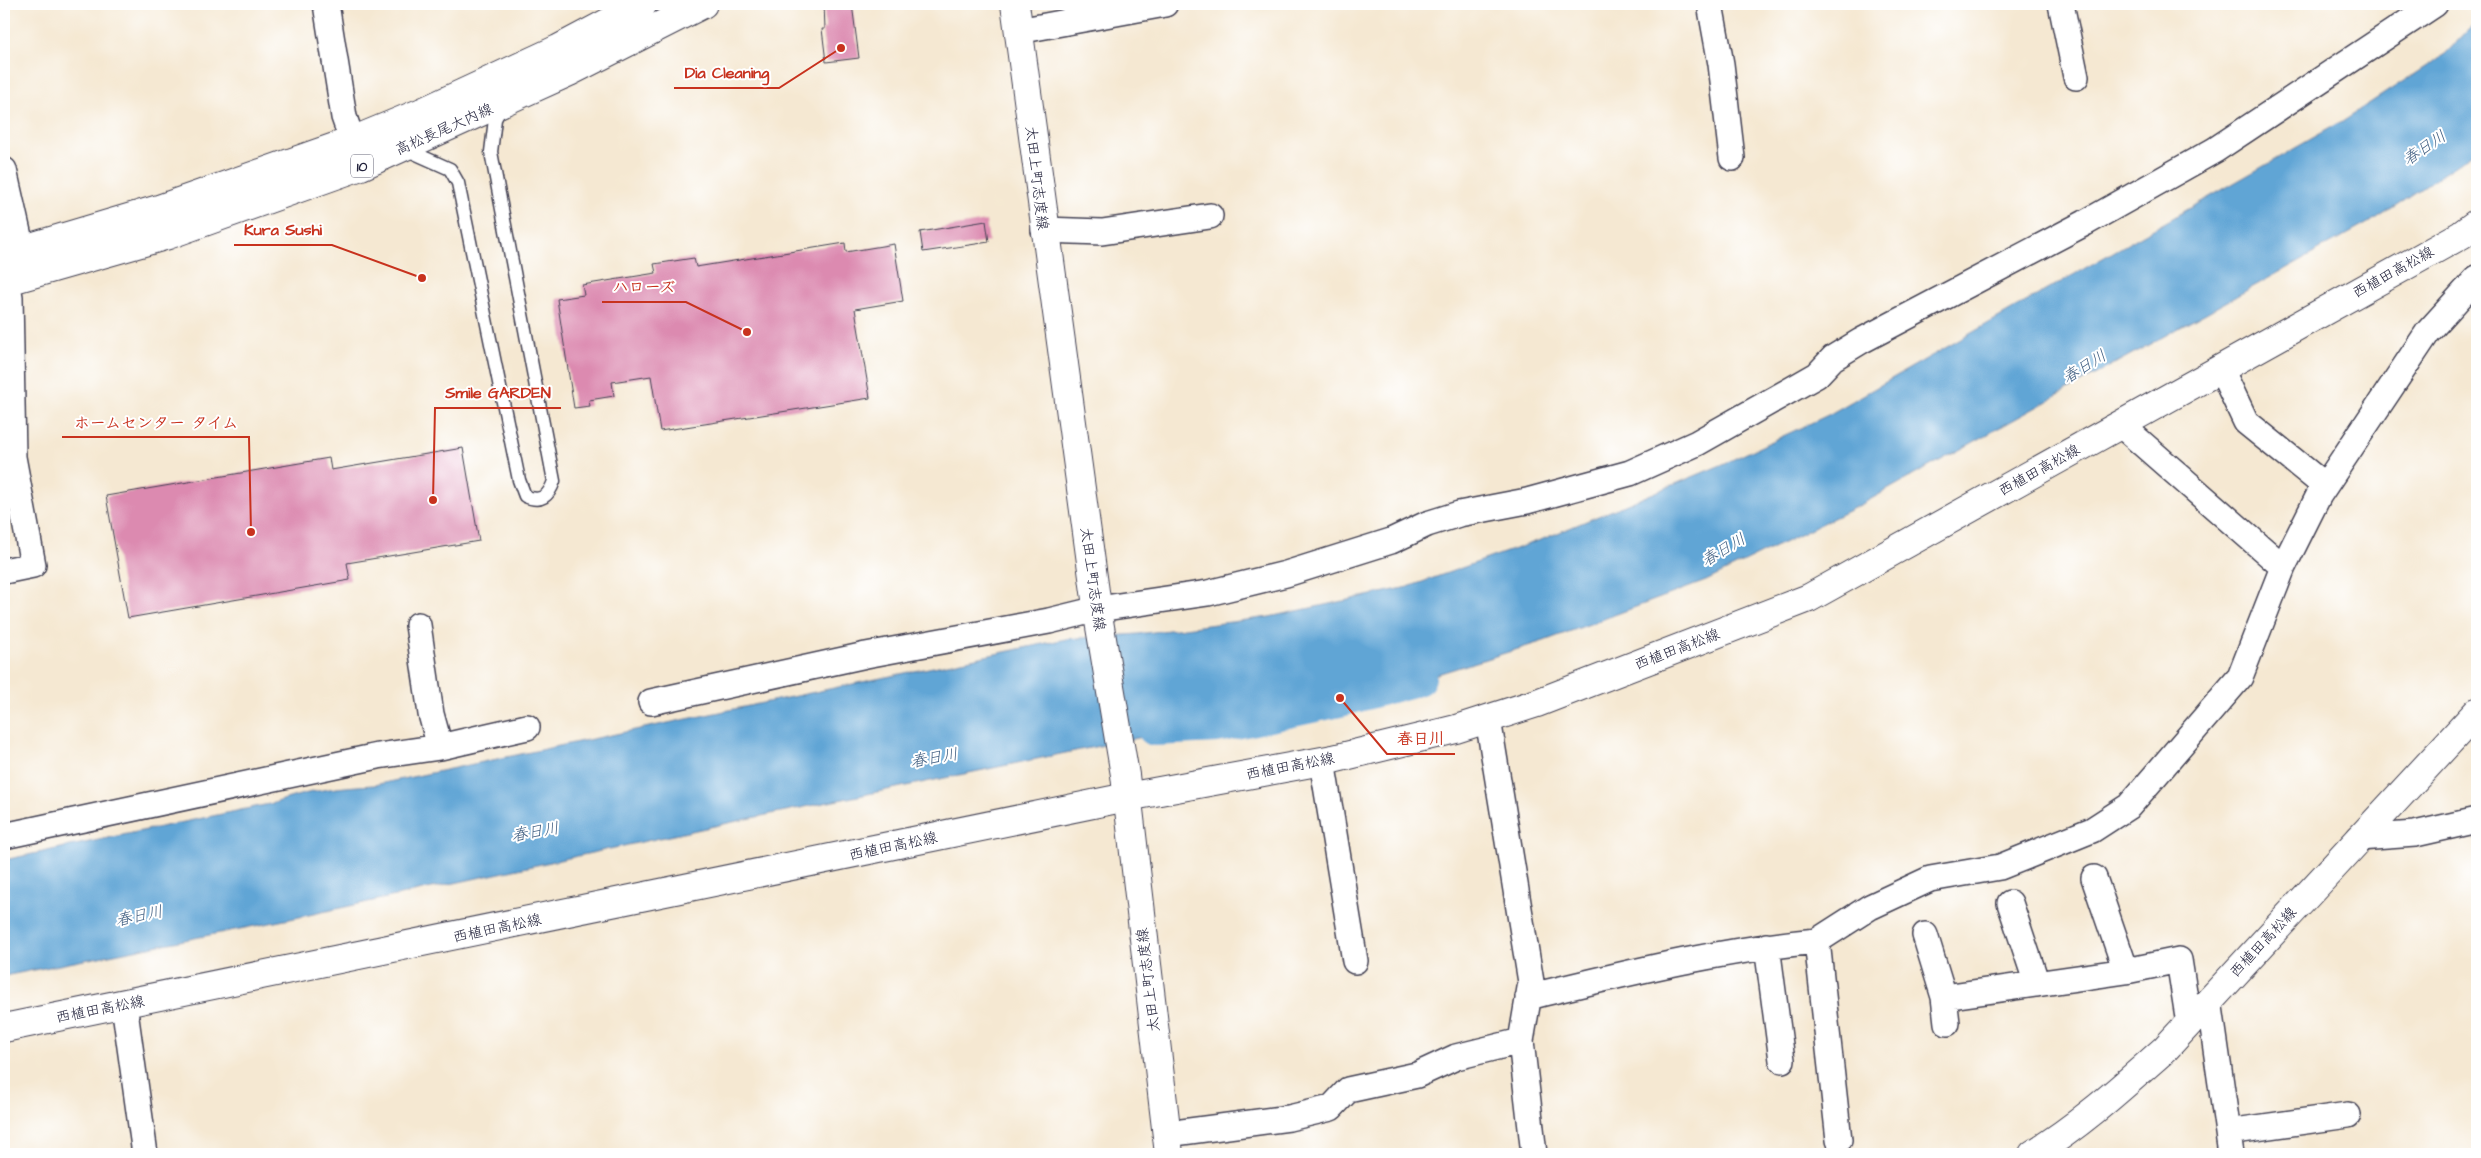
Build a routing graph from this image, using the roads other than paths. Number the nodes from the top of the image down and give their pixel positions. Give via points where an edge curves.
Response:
1 (326, 4) edge
2 (643, 4) edge
3 (703, 4) edge
4 (1015, 4) edge
5 (1165, 4) edge
6 (1710, 4) edge
7 (2061, 4) edge
8 (2435, 4) edge
9 (1018, 31) junction
10 (2076, 77) dead end
11 (504, 102) junction
12 (352, 141) junction
13 (402, 147) junction
14 (1732, 158) dead end
15 (361, 166) junction
16 (4, 170) edge
17 (1210, 216) dead end
18 (2477, 223) edge
19 (1044, 230) junction
20 (13, 252) edge
21 (2477, 278) edge
22 (6, 282) edge
23 (2221, 369) junction
24 (2121, 424) junction
25 (2325, 486) junction
26 (2283, 567) junction
27 (4, 571) edge
28 (1098, 615) junction
29 (418, 625) dead end
30 (651, 702) dead end
31 (2477, 712) edge
32 (1488, 719) junction
33 (528, 726) dead end
34 (440, 747) junction
35 (1322, 760) junction
36 (1126, 786) junction
37 (2477, 820) edge
38 (4, 836) edge
39 (2359, 838) junction
40 (2094, 878) dead end
41 (2010, 903) dead end
42 (1925, 936) dead end
43 (1816, 941) junction
44 (1766, 946) junction
45 (1355, 961) dead end
46 (2126, 971) junction
47 (2037, 984) junction
48 (1528, 997) junction
49 (1944, 997) junction
50 (2209, 1000) junction
51 (124, 1004) junction
52 (1947, 1023) dead end
53 (2189, 1023) junction
54 (4, 1028) edge
55 (1521, 1040) junction
56 (1782, 1060) dead end
57 (2348, 1115) dead end
58 (1839, 1140) dead end
59 (2229, 1143) edge
60 (1166, 1149) edge
61 (145, 1154) edge
62 (1534, 1154) edge
63 (2033, 1154) edge

1 - 12 street via 344,117
2 - 12 main road, 高松長尾大内線 / 10 via 558,49
3 - 11 main road, 高松長尾大内線 / 10
4 - 9 main road, 太田上町志度線
5 - 9 street
6 - 14 street
7 - 10 street
8 - 28 street via 2215,150 2085,223 1860,340 1817,375 1697,443 1638,470 1528,501 1459,514 1427,524 1391,541 1286,574 1208,594
9 - 19 main road, 太田上町志度線
11 - 13 main road, 高松長尾大内線 / 10
11 - 13 lane via 495,120 491,152 554,481 544,498 525,496 519,480 458,183 450,169
12 - 15 street
12 - 20 main road, 高松長尾大内線 / 10 via 159,209
13 - 15 main road, 高松長尾大内線 / 10
15 - 22 main road, 高松長尾大内線 / 10 via 168,234
16 - 20 street
17 - 19 street via 1102,232
18 - 23 main road, 西植田高松線
19 - 28 main road, 太田上町志度線
20 - 22 street
21 - 25 street via 2428,332
22 - 27 street via 10,297 13,457 33,564
23 - 24 main road, 西植田高松線
23 - 25 street via 2246,422
24 - 26 street
24 - 32 main road, 西植田高松線 via 1809,598
25 - 26 street
26 - 43 street via 2240,677 2129,806 2092,830 2000,867 1930,879 1870,908
28 - 30 street via 866,655
28 - 36 main road, 太田上町志度線
29 - 34 street via 431,714
31 - 39 main road, 西植田高松線
32 - 35 main road, 西植田高松線
32 - 48 street via 1531,982
33 - 34 street
34 - 38 street via 378,756
35 - 36 main road, 西植田高松線
35 - 45 street
36 - 51 main road, 西植田高松線
36 - 60 main road, 太田上町志度線
37 - 39 street via 2415,834
39 - 50 main road, 西植田高松線
40 - 46 street
41 - 47 street
42 - 49 street
43 - 44 street
43 - 58 street
44 - 48 street via 1692,959
44 - 56 street
46 - 47 street
46 - 53 street via 2179,960
47 - 49 street
48 - 55 street
49 - 52 street
50 - 53 main road, 西植田高松線
50 - 59 street
51 - 54 main road, 西植田高松線
51 - 61 street
53 - 63 main road, 西植田高松線 via 2166,1049 2113,1095
55 - 60 street via 1456,1057 1417,1075 1348,1090 1331,1108
55 - 62 street
57 - 59 street

